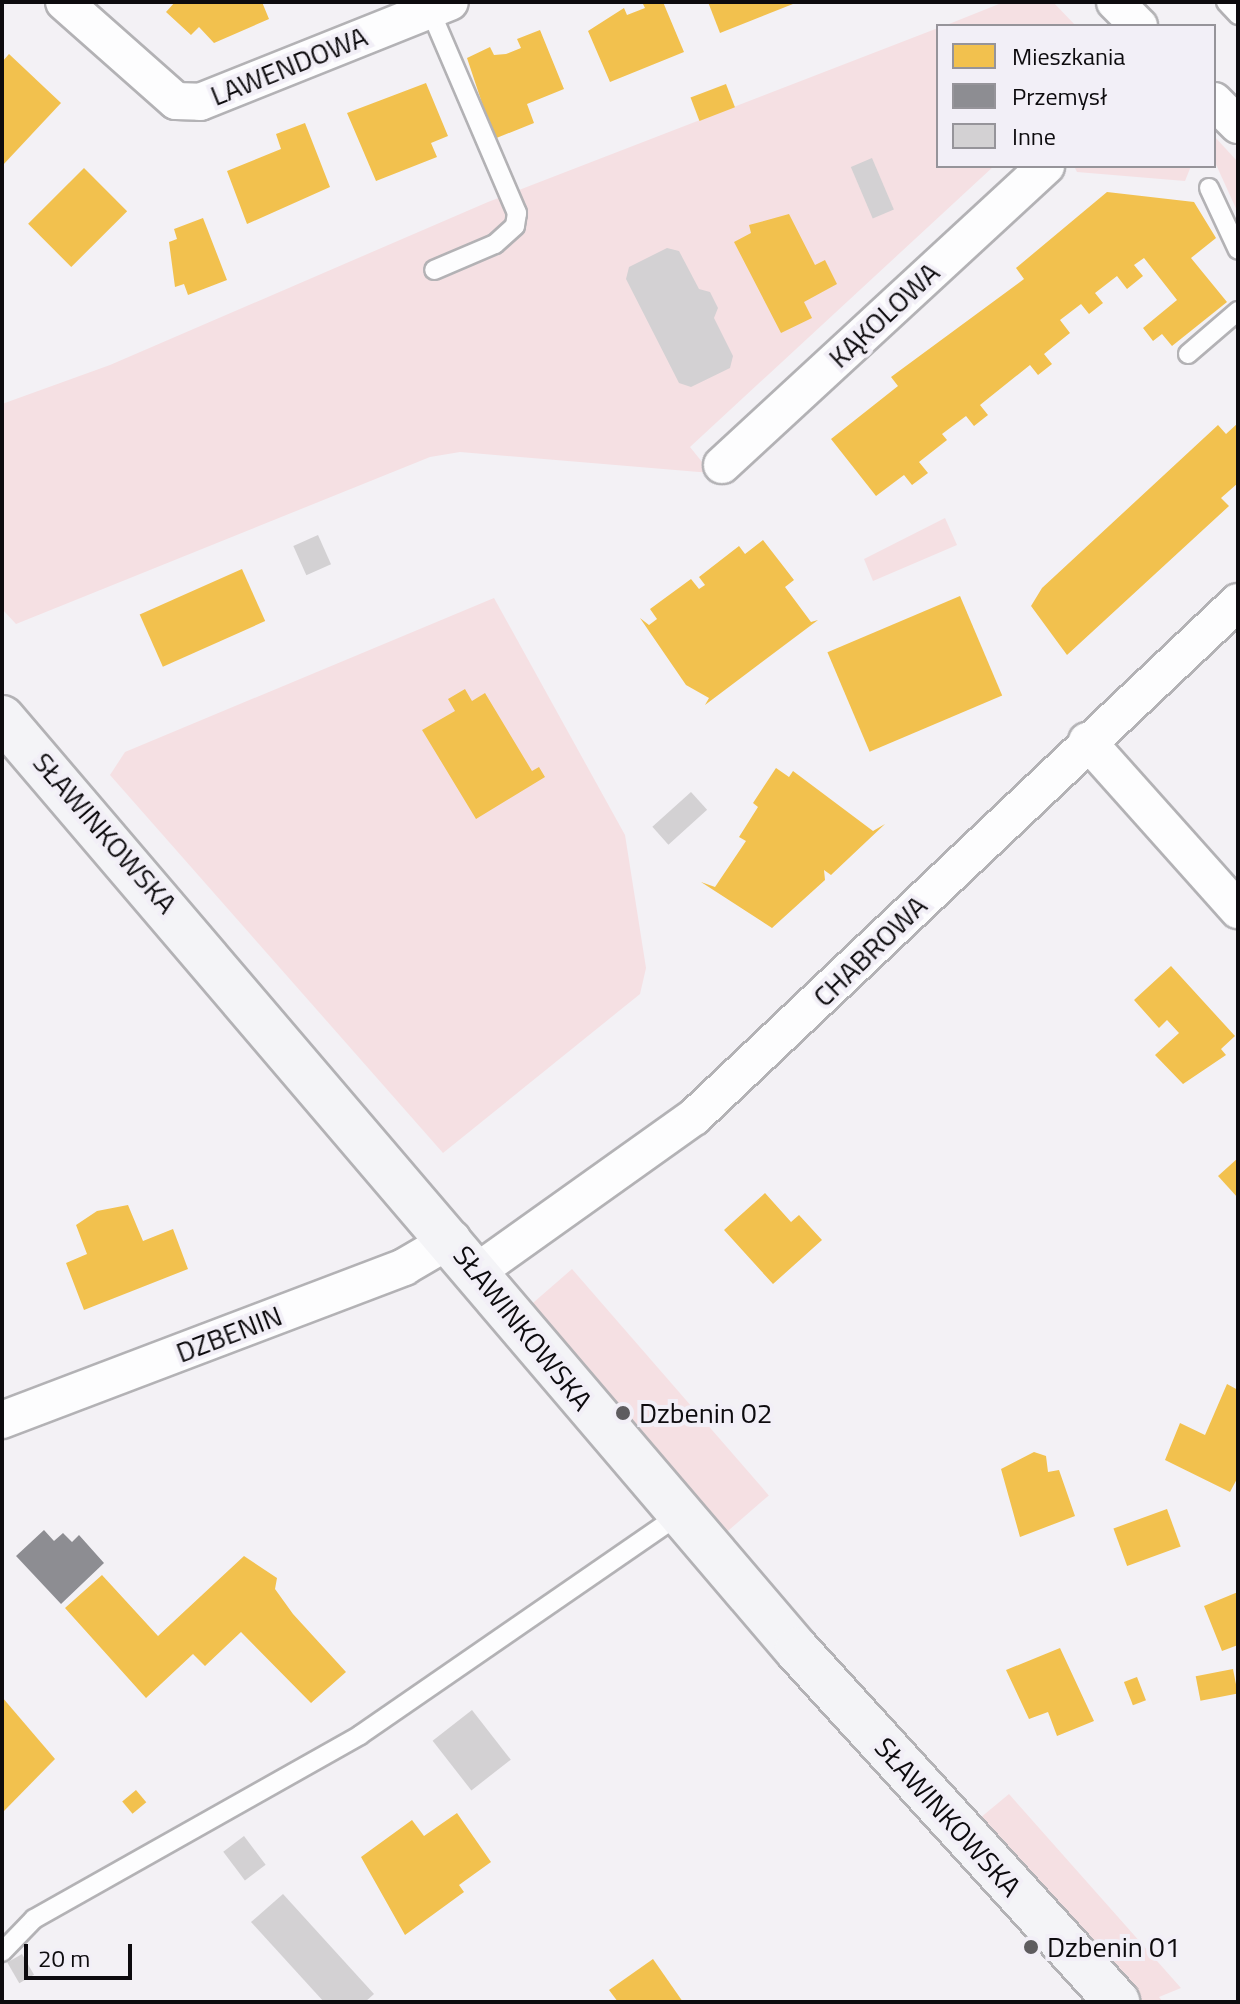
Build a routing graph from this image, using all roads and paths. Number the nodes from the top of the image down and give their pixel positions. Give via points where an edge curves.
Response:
1 (64, 2) edge
2 (1115, 2) edge
3 (1226, 2) edge
4 (440, 6) edge
5 (1238, 15) edge
6 (1137, 24) edge
7 (1044, 168) edge
8 (1209, 188) dead end
9 (1238, 250) edge
10 (434, 270) dead end
11 (1238, 311) edge
12 (1188, 354) dead end
13 (722, 465) dead end
14 (1238, 602) edge
15 (7, 732) edge
16 (1087, 741) junction
17 (1238, 910) edge
18 (465, 1255) junction
19 (2, 1420) edge
20 (680, 1514) junction
21 (2, 1952) edge
22 (1117, 2002) edge

1 - 4 street, LAWENDOWA via 164,92 200,102
2 - 6 street
3 - 5 lane
4 - 10 lane via 517,213 515,226 495,244
7 - 13 street, KĄKOLOWA
8 - 9 lane
11 - 12 lane
14 - 16 street, CHABROWA
15 - 18 street, SŁAWINKOWSKA
16 - 17 street
16 - 18 street, CHABROWA via 712,1101 639,1162
18 - 19 street, DZBENIN via 404,1267
18 - 20 street, SŁAWINKOWSKA
20 - 21 lane via 360,1735 34,1919
20 - 22 street, SŁAWINKOWSKA

